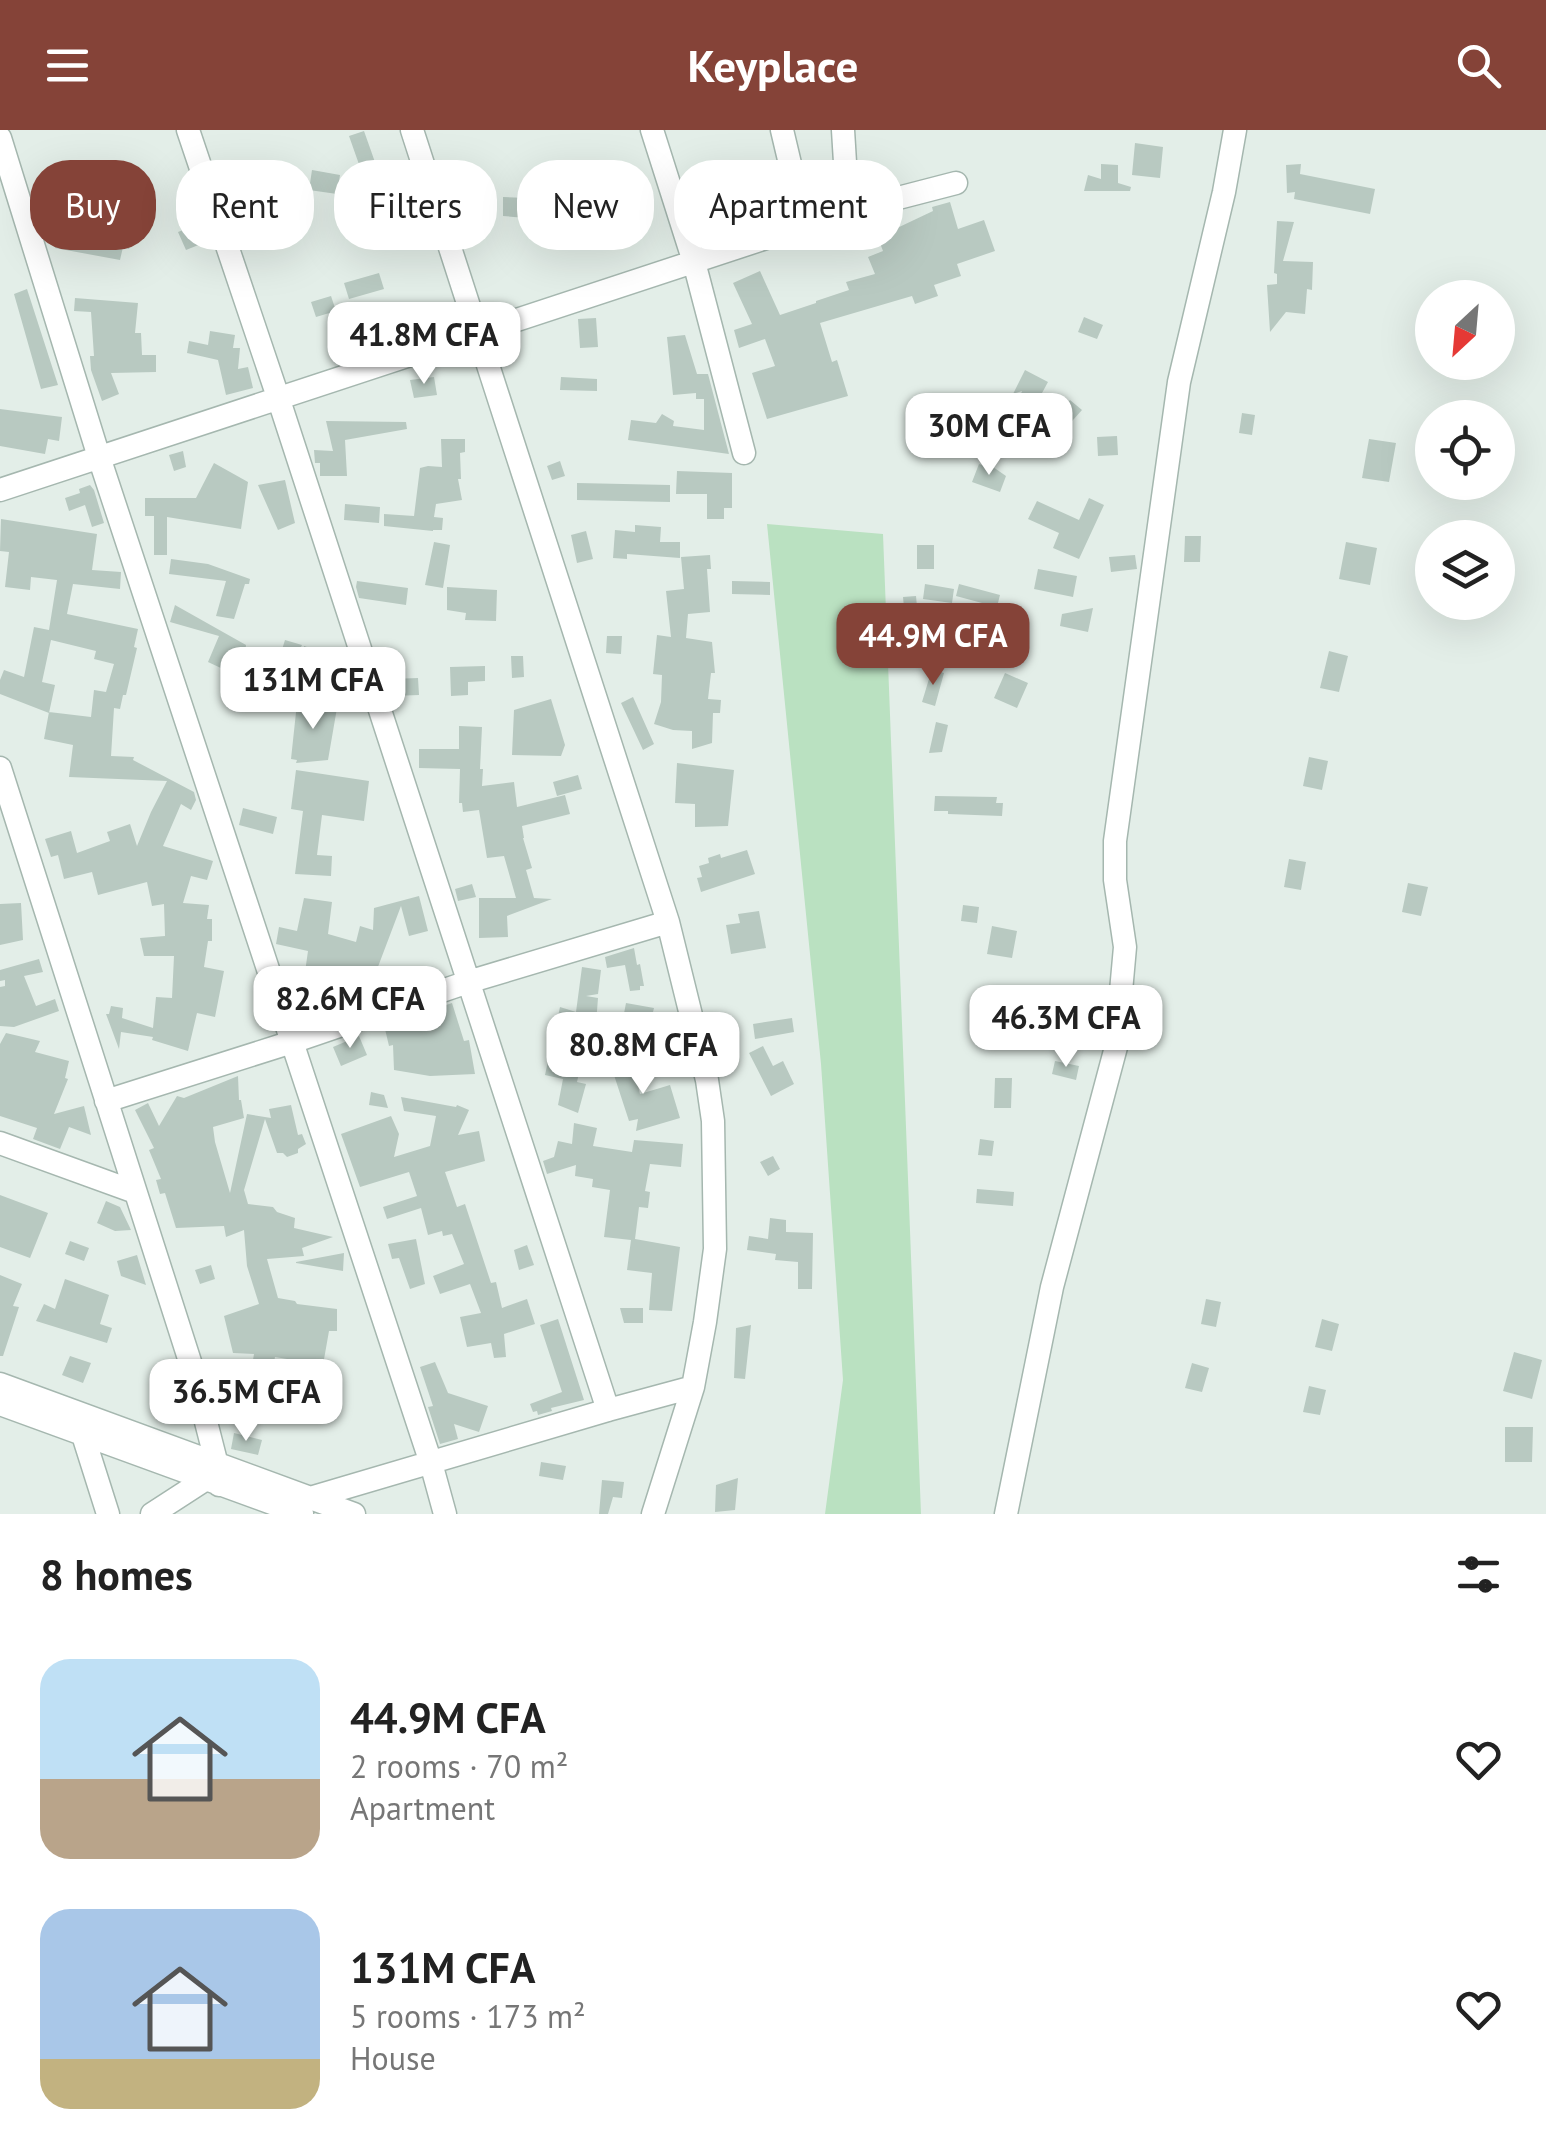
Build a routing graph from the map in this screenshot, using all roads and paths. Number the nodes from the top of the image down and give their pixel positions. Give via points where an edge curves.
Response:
1 (188, 130) edge
2 (412, 130) edge
3 (652, 130) edge
4 (782, 130) edge
5 (843, 130) edge
6 (1235, 130) edge
7 (0, 138) edge
8 (789, 160) edge
9 (845, 160) edge
10 (956, 183) dead end
11 (903, 197) edge
12 (732, 250) edge
13 (694, 262) junction
14 (479, 334) junction
15 (278, 397) junction
16 (744, 453) dead end
17 (99, 457) junction
18 (0, 490) edge
19 (0, 768) edge
20 (668, 922) junction
21 (468, 982) junction
22 (292, 1042) junction
23 (106, 1101) junction
24 (0, 1143) edge
25 (134, 1192) junction
26 (0, 1384) edge
27 (694, 1387) junction
28 (0, 1404) edge
29 (608, 1410) junction
30 (82, 1432) junction
31 (431, 1463) junction
32 (214, 1476) junction
33 (306, 1506) edge
34 (108, 1514) edge
35 (152, 1514) edge
36 (354, 1514) edge
37 (445, 1514) edge
38 (653, 1514) edge
39 (1006, 1514) edge

1 - 15 street
2 - 14 street
3 - 13 street
4 - 8 street
5 - 9 street
6 - 39 street via 1178,382 1115,841 1125,947 1116,1046 1052,1287
7 - 17 street
10 - 11 street
12 - 13 street
13 - 14 street
13 - 16 street
14 - 15 street
14 - 20 street
15 - 17 street
15 - 21 street
17 - 18 street
17 - 22 street
19 - 23 street
20 - 21 street
20 - 27 street via 713,1120 714,1249
21 - 22 street
21 - 29 street
22 - 23 street
22 - 31 street
23 - 25 street
24 - 25 street
25 - 32 street via 193,1370
26 - 32 street
27 - 29 street
27 - 38 street
28 - 30 street
29 - 31 street
30 - 32 street
30 - 34 street
31 - 33 street
31 - 37 street
32 - 33 street
32 - 35 street
33 - 36 street

